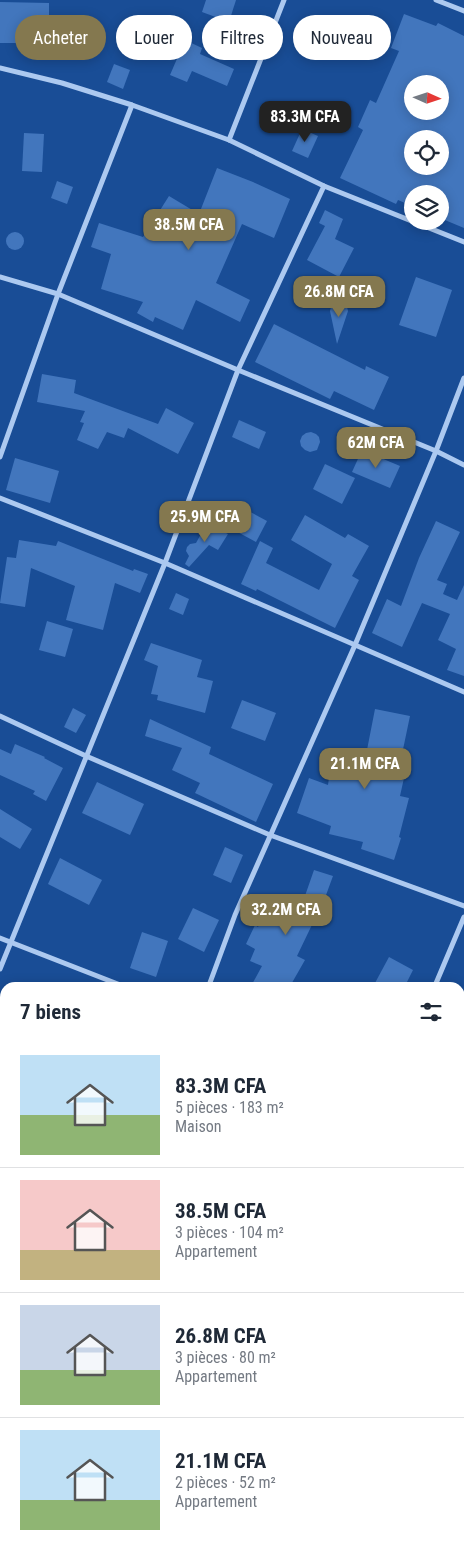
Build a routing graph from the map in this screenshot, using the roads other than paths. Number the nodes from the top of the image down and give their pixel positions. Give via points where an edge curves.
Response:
1 (284, 0) edge
2 (436, 0) edge
3 (464, 11) edge
4 (0, 68) edge
5 (132, 105) junction
6 (229, 140) junction
7 (324, 186) junction
8 (464, 242) edge
9 (0, 277) edge
10 (58, 294) junction
11 (238, 370) junction
12 (464, 378) edge
13 (436, 451) junction
14 (0, 457) edge
15 (464, 465) edge
16 (0, 498) edge
17 (165, 562) junction
18 (355, 645) junction
19 (464, 692) edge
20 (0, 716) edge
21 (86, 756) junction
22 (270, 835) junction
23 (464, 906) edge
24 (464, 917) edge
25 (0, 938) edge
26 (11, 943) junction
27 (0, 969) edge
28 (112, 982) edge
29 (210, 982) edge
30 (437, 982) edge

1 - 6 street
2 - 3 street
4 - 5 street
5 - 6 street
5 - 10 street
6 - 7 street
7 - 8 street
7 - 11 street
9 - 10 street
10 - 11 street
10 - 14 street
11 - 13 street
11 - 17 street
12 - 13 street
13 - 15 street
13 - 18 street
16 - 17 street
17 - 18 street
17 - 21 street
18 - 19 street
18 - 22 street
20 - 21 street
21 - 22 street
21 - 26 street
22 - 23 street
22 - 29 street via 235,914
24 - 30 street
25 - 26 street
26 - 27 street
26 - 28 street

